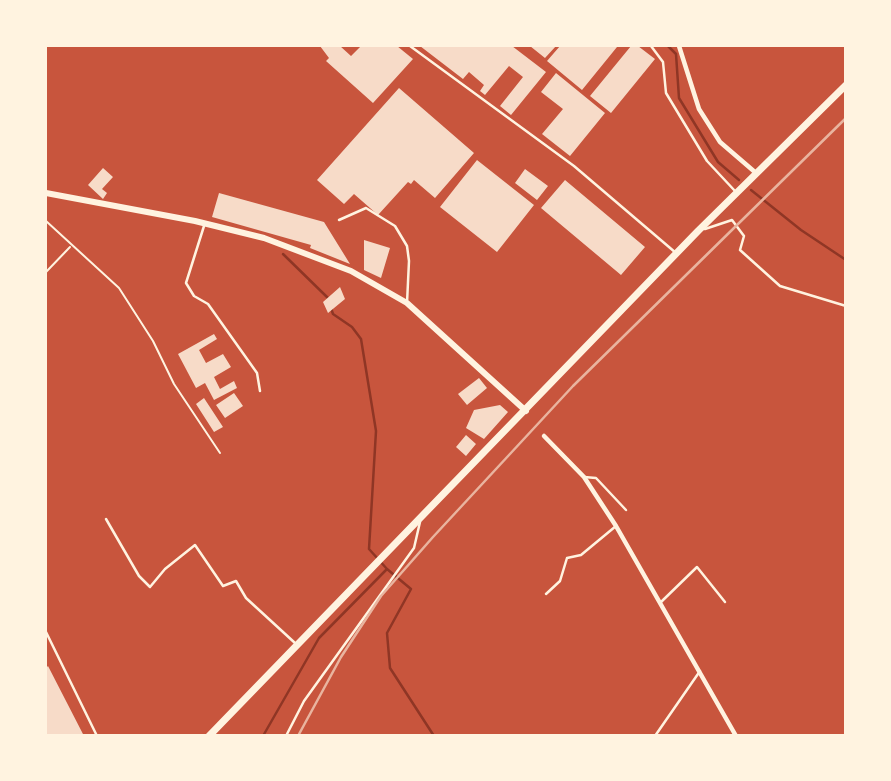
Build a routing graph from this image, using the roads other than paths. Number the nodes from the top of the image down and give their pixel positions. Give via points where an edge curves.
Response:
1 (410, 46) edge
2 (651, 46) edge
3 (679, 46) edge
4 (845, 85) edge
5 (757, 174) junction
6 (46, 193) edge
7 (737, 193) junction
8 (339, 220) dead end
9 (205, 223) junction
10 (698, 231) junction
11 (677, 253) junction
12 (407, 303) junction
13 (845, 306) edge
14 (260, 391) dead end
15 (526, 411) junction
16 (544, 436) dead end
17 (584, 477) junction
18 (626, 510) dead end
19 (106, 519) dead end
20 (421, 519) junction
21 (616, 526) junction
22 (546, 594) dead end
23 (725, 602) dead end
24 (660, 603) junction
25 (46, 632) edge
26 (297, 645) junction
27 (700, 671) junction
28 (97, 736) edge
29 (209, 736) edge
30 (286, 736) edge
31 (655, 736) edge
32 (736, 736) edge

1 - 11 lane via 574,166
2 - 7 lane via 663,62 666,93 707,161
3 - 5 street via 699,109 720,142
4 - 5 main road
5 - 7 main road
6 - 9 street
7 - 10 main road
8 - 12 lane via 366,208 396,226 407,246
9 - 12 street via 264,238 351,271
9 - 14 lane via 186,283 194,296 208,304 257,373
10 - 11 main road
10 - 13 lane via 732,220 744,236 740,250 780,286
11 - 15 main road
12 - 15 street
15 - 20 main road
16 - 17 street
17 - 18 lane via 596,478
17 - 21 street
19 - 26 lane via 150,587 195,545 223,586 236,581 246,598
20 - 26 main road
20 - 30 lane via 414,548 304,701
21 - 22 lane via 580,555 567,558 560,581
21 - 24 street
23 - 24 lane via 697,567
24 - 27 street
25 - 28 lane
26 - 29 main road
27 - 31 lane
27 - 32 street

